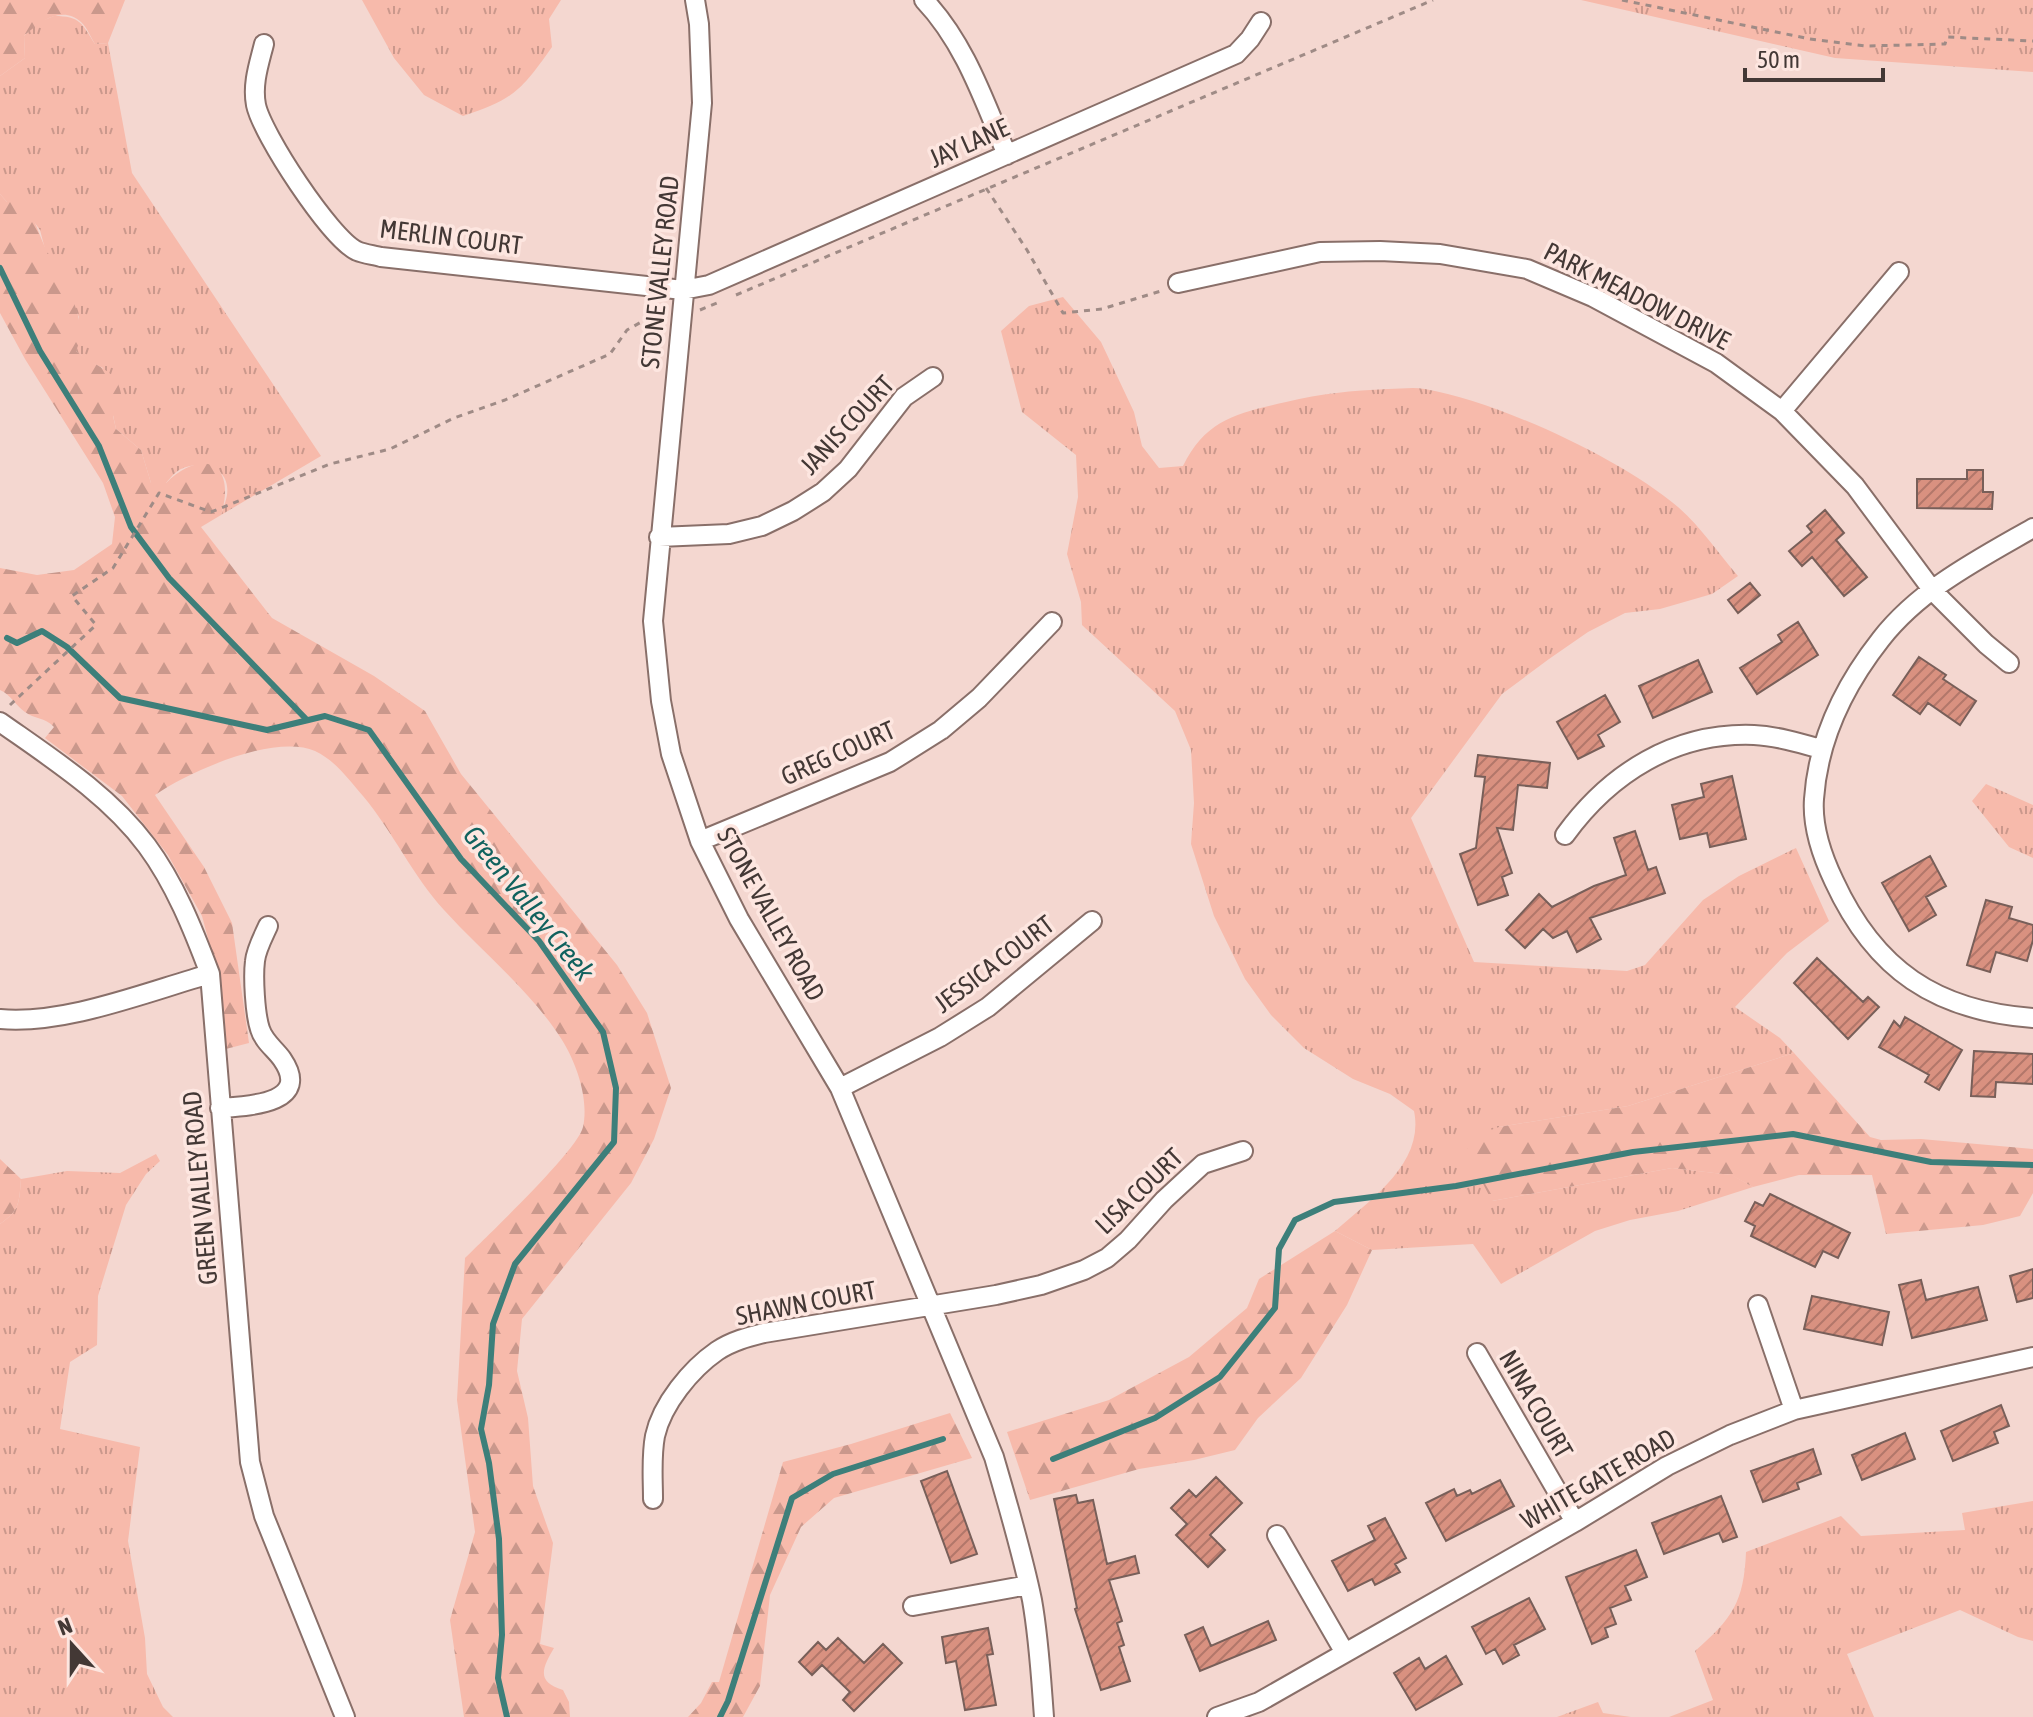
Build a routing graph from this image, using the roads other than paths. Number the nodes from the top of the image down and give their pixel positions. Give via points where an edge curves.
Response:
1 (695, 0) edge
2 (924, 0) edge
3 (1261, 22) dead end
4 (264, 44) dead end
5 (1007, 155) junction
6 (1899, 272) dead end
7 (1178, 283) road end
8 (683, 290) junction
9 (933, 377) dead end
10 (1782, 411) junction
11 (2033, 528) edge
12 (659, 537) junction
13 (1933, 591) junction
14 (1052, 622) dead end
15 (2009, 663) dead end
16 (0, 722) edge
17 (1821, 749) junction
18 (1565, 835) dead end
19 (700, 841) junction
20 (1092, 921) dead end
21 (268, 926) dead end
22 (210, 974) junction
23 (2033, 1018) edge
24 (0, 1019) edge
25 (840, 1088) junction
26 (220, 1108) junction
27 (1243, 1151) dead end
28 (932, 1305) junction
29 (1758, 1305) dead end
30 (1477, 1353) dead end
31 (2033, 1357) edge
32 (1794, 1410) junction
33 (653, 1499) dead end
34 (1575, 1522) junction
35 (1277, 1535) dead end
36 (1028, 1585) junction
37 (913, 1606) dead end
38 (1345, 1653) junction
39 (345, 1717) edge
40 (1044, 1717) edge
41 (1217, 1717) edge

1 - 8 street, STONE VALLEY ROAD via 702,103
2 - 5 street via 965,58
3 - 5 street, JAY LANE via 1236,54
4 - 8 street, MERLIN COURT via 254,89 262,123 325,221 357,251
5 - 8 street, JAY LANE via 709,285
6 - 10 street
7 - 10 street, PARK MEADOW DRIVE via 1320,252 1440,254 1527,269 1704,356
8 - 12 street, STONE VALLEY ROAD
9 - 12 street, JANIS COURT via 904,397 848,469 793,511 729,534
10 - 13 street, PARK MEADOW DRIVE via 1855,486
11 - 13 street
12 - 19 street, STONE VALLEY ROAD via 653,621 661,701 671,754
13 - 15 street, PARK MEADOW DRIVE
13 - 17 street via 1882,637 1846,693
14 - 19 street, GREG COURT via 979,698 890,762
16 - 22 street, GREEN VALLEY ROAD via 103,798 146,845 181,903
17 - 18 street via 1757,735 1712,736 1671,748 1628,770
17 - 23 street via 1813,803 1823,858 1850,916 1880,954 1922,987 1997,1015
19 - 25 street, STONE VALLEY ROAD via 739,919
20 - 25 street, JESSICA COURT via 988,1007
21 - 26 street via 254,960 258,1021 286,1065 290,1088 267,1102
22 - 24 street via 67,1014
22 - 26 street, GREEN VALLEY ROAD
25 - 28 street, STONE VALLEY ROAD
26 - 39 street, GREEN VALLEY ROAD via 250,1462 264,1516
27 - 28 street, LISA COURT via 1203,1164 1128,1240 1084,1270 1041,1285
28 - 33 street, SHAWN COURT via 764,1333 718,1351 686,1380 656,1433
28 - 36 street, STONE VALLEY ROAD via 994,1457
29 - 32 street
30 - 34 street, NINA COURT
31 - 32 street, WHITE GATE ROAD
32 - 34 street, WHITE GATE ROAD via 1667,1466
34 - 38 street, WHITE GATE ROAD
35 - 38 street
36 - 37 street
36 - 40 street, STONE VALLEY ROAD
38 - 41 street, WHITE GATE ROAD via 1259,1702

